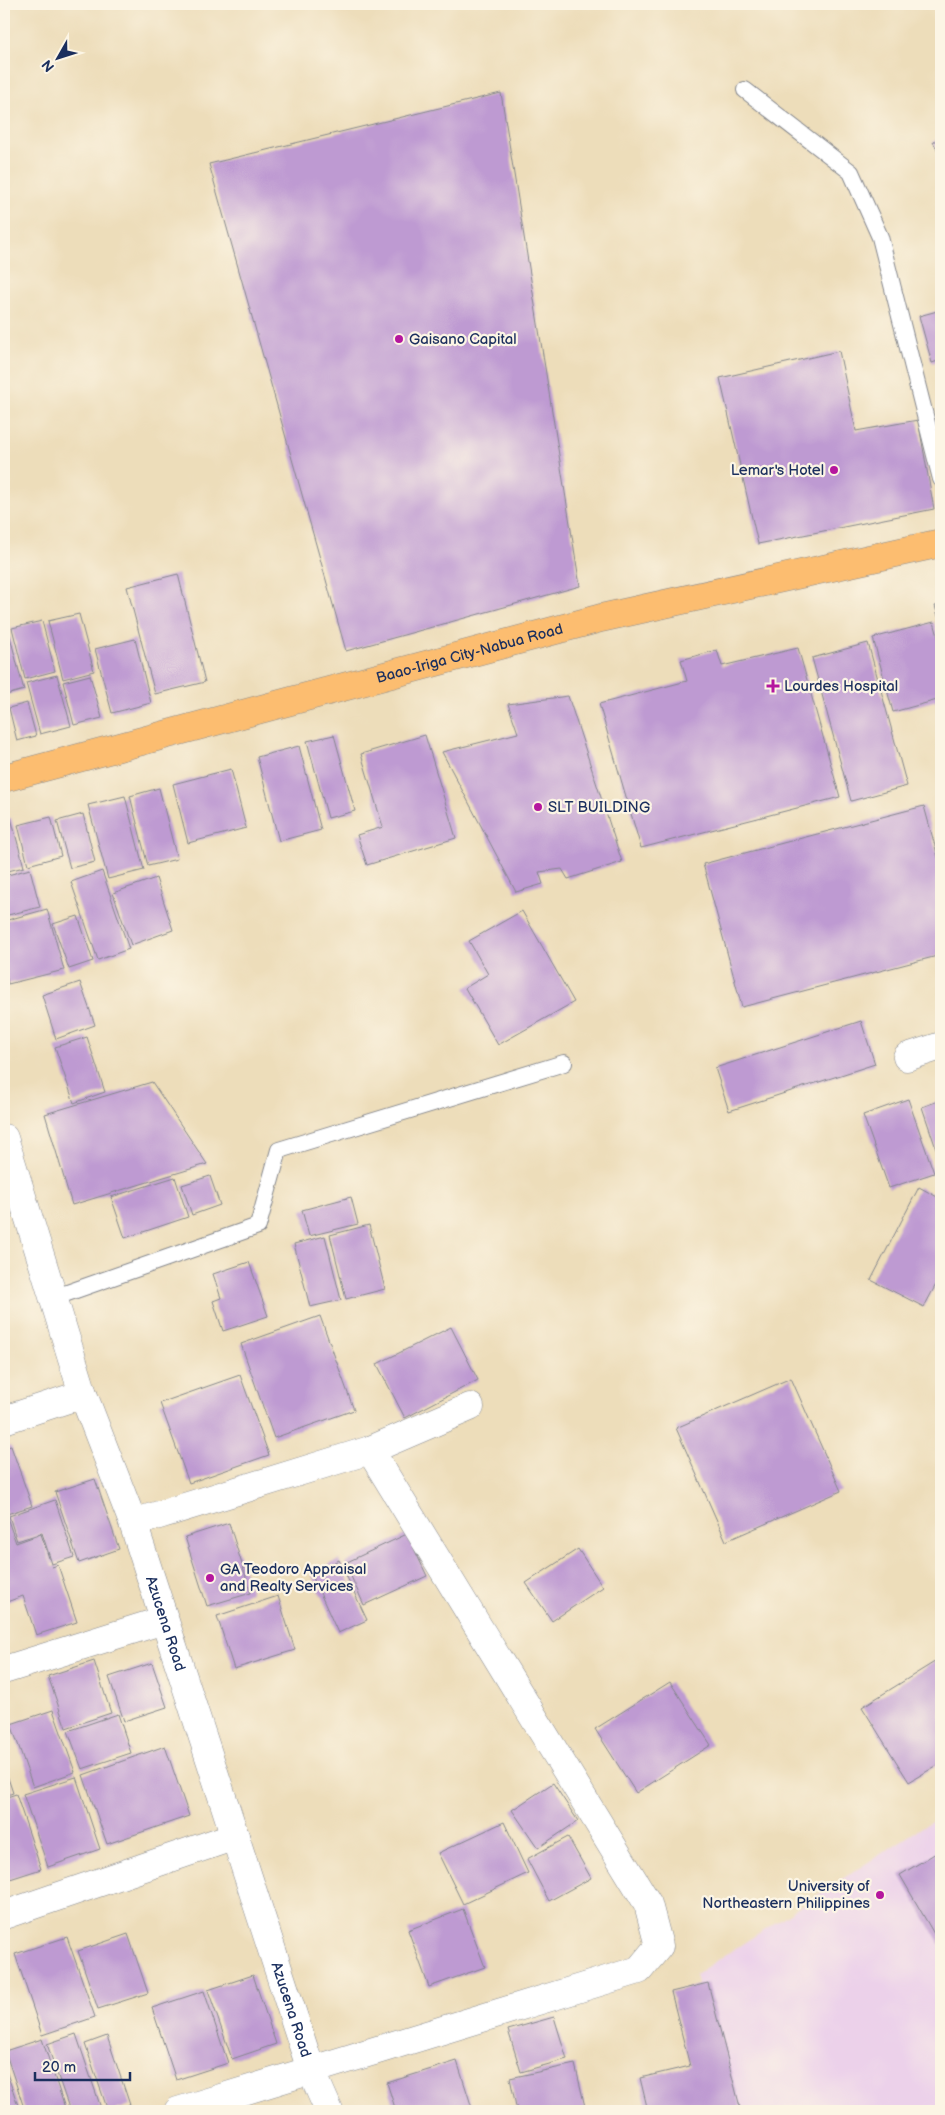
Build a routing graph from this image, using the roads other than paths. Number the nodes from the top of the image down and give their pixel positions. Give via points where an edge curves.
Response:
1 (745, 90) dead end
2 (941, 480) edge
3 (941, 543) edge
4 (4, 778) edge
5 (941, 1046) edge
6 (907, 1057) dead end
7 (564, 1063) dead end
8 (4, 1138) edge
9 (10, 1179) edge
10 (53, 1298) junction
11 (83, 1394) junction
12 (470, 1407) dead end
13 (4, 1420) edge
14 (370, 1450) junction
15 (133, 1523) junction
16 (164, 1620) junction
17 (4, 1670) edge
18 (235, 1836) junction
19 (4, 1915) edge
20 (310, 2070) junction
21 (178, 2111) edge
22 (329, 2111) edge

1 - 2 lane via 851,172 880,237
3 - 4 main road, Baao-Iriga City-Nabua Road via 601,618
5 - 6 street
7 - 10 lane via 279,1150 258,1226
8 - 9 street, Azucena Road
9 - 10 street, Azucena Road
10 - 11 street, Azucena Road
11 - 13 street
11 - 15 street, Azucena Road
12 - 14 street
14 - 15 street
14 - 20 street via 648,1904 659,1946 639,1970
15 - 16 street, Azucena Road
16 - 17 street
16 - 18 street, Azucena Road
18 - 19 street
18 - 20 street, Azucena Road
20 - 21 street
20 - 22 street, Azucena Road

